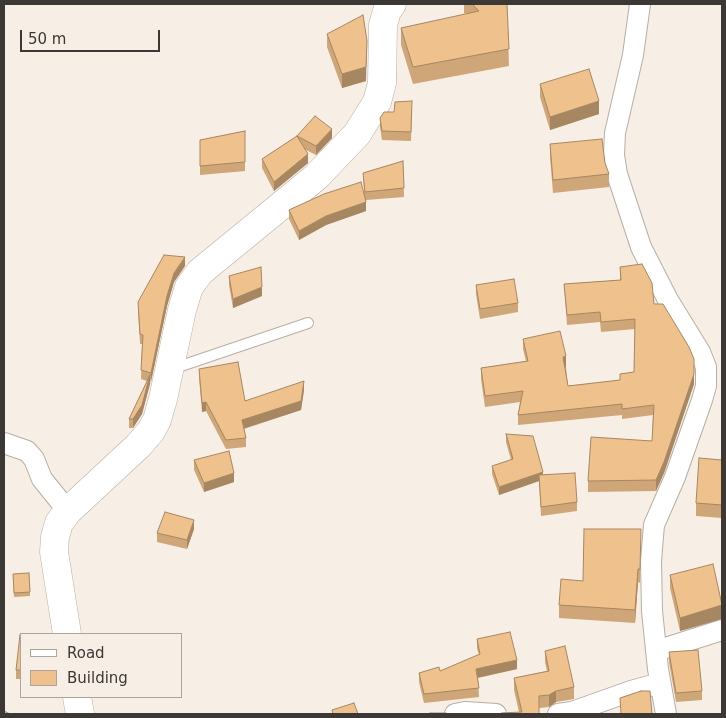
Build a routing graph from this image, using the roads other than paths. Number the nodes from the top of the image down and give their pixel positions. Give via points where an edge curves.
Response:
1 (392, 4) edge
2 (640, 4) edge
3 (308, 322) dead end
4 (169, 370) junction
5 (4, 443) edge
6 (68, 511) junction
7 (722, 630) edge
8 (67, 633) edge
9 (656, 651) junction
10 (660, 683) junction
11 (77, 698) edge
12 (80, 714) edge
13 (455, 714) edge
14 (496, 714) edge
15 (558, 714) edge
16 (666, 714) edge

1 - 4 street via 383,24 382,83 378,102 357,134 316,177 200,272 189,287
2 - 9 street via 633,55 615,133 617,174 641,247 706,367 702,400 654,525 651,561
3 - 4 lane
4 - 6 street via 164,399 151,431
5 - 6 street via 27,451 42,479
6 - 8 street via 59,523 54,552
7 - 9 street
9 - 10 street
10 - 15 street
10 - 16 street
11 - 12 street
13 - 14 street

